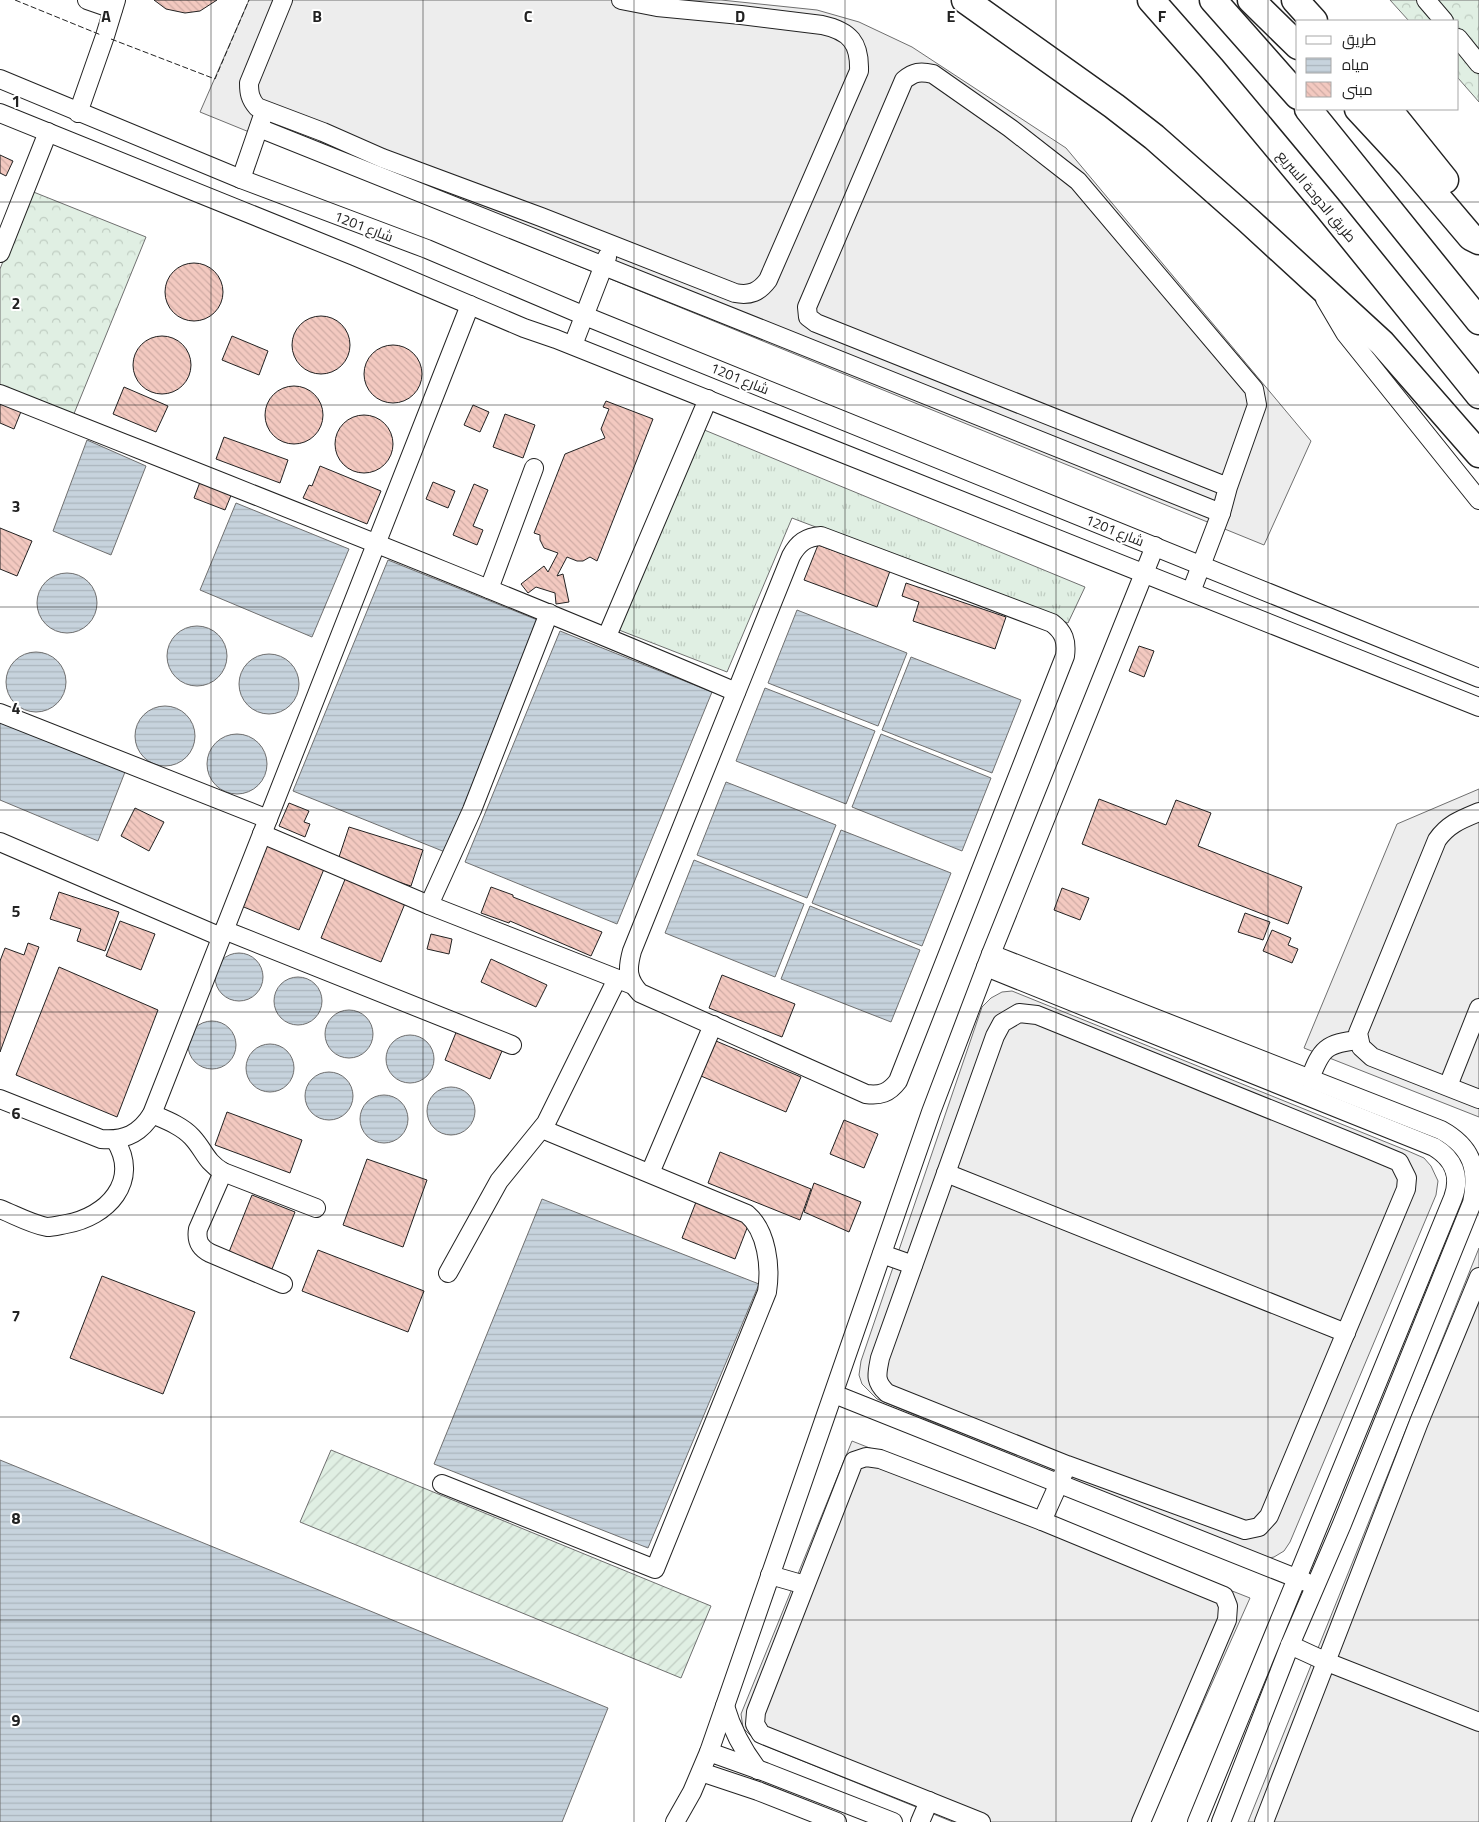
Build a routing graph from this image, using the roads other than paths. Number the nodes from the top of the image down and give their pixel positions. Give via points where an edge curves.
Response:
1 (87, 0) edge
2 (283, 0) edge
3 (622, 0) edge
4 (965, 0) edge
5 (1151, 0) edge
6 (1213, 0) edge
7 (1251, 0) edge
8 (1296, 0) edge
9 (1426, 0) edge
10 (114, 5) edge
11 (1313, 20) edge
12 (1443, 20) edge
13 (1459, 39) edge
14 (1296, 44) edge
15 (1479, 64) edge
16 (0, 79) edge
17 (1296, 94) edge
18 (265, 110) junction
19 (1309, 110) edge
20 (1359, 110) edge
21 (1389, 110) edge
22 (0, 113) edge
23 (78, 113) junction
24 (259, 128) junction
25 (48, 132) junction
26 (249, 182) junction
27 (246, 212) junction
28 (1479, 224) edge
29 (1479, 241) edge
30 (612, 244) junction
31 (0, 253) edge
32 (604, 267) junction
33 (1320, 287) junction
34 (470, 305) junction
35 (585, 316) junction
36 (1479, 321) edge
37 (573, 346) junction
38 (0, 394) edge
39 (1479, 395) edge
40 (708, 400) junction
41 (1479, 454) edge
42 (534, 468) dead end
43 (1228, 487) junction
44 (1479, 500) edge
45 (1221, 512) junction
46 (377, 543) junction
47 (1154, 546) junction
48 (1201, 565) junction
49 (1144, 574) junction
50 (489, 589) junction
51 (1191, 592) junction
52 (549, 613) junction
53 (607, 636) junction
54 (1479, 678) edge
55 (736, 692) junction
56 (1479, 707) edge
57 (0, 713) edge
58 (1479, 812) edge
59 (265, 826) junction
60 (0, 842) edge
61 (429, 905) junction
62 (223, 934) junction
63 (989, 960) junction
64 (625, 982) junction
65 (1479, 1008) edge
66 (712, 1025) junction
67 (1358, 1040) junction
68 (512, 1045) dead end
69 (1310, 1079) junction
70 (1448, 1086) junction
71 (0, 1099) edge
72 (1479, 1099) edge
73 (152, 1114) junction
74 (542, 1129) junction
75 (115, 1140) junction
76 (1476, 1159) edge
77 (1455, 1168) junction
78 (223, 1172) junction
79 (946, 1173) junction
80 (650, 1174) junction
81 (316, 1208) dead end
82 (0, 1209) edge
83 (882, 1254) junction
84 (913, 1265) junction
85 (448, 1273) dead end
86 (1479, 1277) edge
87 (283, 1284) dead end
88 (1346, 1333) junction
89 (834, 1394) junction
90 (1067, 1465) junction
91 (1060, 1483) junction
92 (442, 1484) dead end
93 (1042, 1521) junction
94 (770, 1575) junction
95 (1296, 1578) junction
96 (805, 1585) junction
97 (1316, 1585) junction
98 (1290, 1645) junction
99 (1327, 1662) junction
100 (725, 1706) junction
101 (1479, 1722) edge
102 (709, 1752) junction
103 (758, 1770) junction
104 (701, 1772) junction
105 (692, 1792) junction
106 (929, 1801) junction
107 (675, 1822) edge
108 (686, 1822) edge
109 (837, 1822) edge
110 (894, 1822) edge
111 (920, 1822) edge
112 (981, 1822) edge
113 (1141, 1822) edge
114 (1197, 1822) edge
115 (1221, 1822) edge
116 (1264, 1822) edge

1 - 10 street
2 - 18 street via 249,83 251,100
3 - 30 street via 836,28 856,45 860,58 859,71 763,288 745,295 735,293
4 - 33 highway via 1154,137
5 - 39 highway, طريق الدوحة السريع via 1211,68
6 - 17 highway
7 - 14 highway
8 - 11 highway
9 - 12 street
10 - 23 street
13 - 15 street
16 - 23 street, شارع 1201
18 - 24 street
18 - 30 street via 382,158
19 - 36 highway
20 - 29 highway via 1471,237
21 - 28 highway
22 - 25 street
23 - 26 street, شارع 1201
24 - 26 street
24 - 32 street
25 - 27 street
25 - 31 street
26 - 27 street
26 - 35 street, شارع 1201 via 427,249
27 - 34 street
30 - 32 street
32 - 35 street
32 - 45 street
33 - 41 highway via 1382,342
33 - 44 street via 1345,333
34 - 37 street
34 - 46 street
35 - 37 street
35 - 47 street, شارع 1201
37 - 40 street
38 - 46 street
40 - 49 street
40 - 53 street
42 - 50 street
43 - 43 street via 816,323 808,317 807,307 904,80 912,73 933,74 1078,181 1254,389 1257,405
43 - 45 street
45 - 48 street
46 - 50 street
46 - 59 street
47 - 48 street, شارع 1201
47 - 49 street
48 - 51 street
48 - 54 street, شارع 1201
49 - 51 street
49 - 63 street
50 - 52 street
51 - 56 street
52 - 53 street
52 - 61 street via 472,810
53 - 55 street
55 - 64 street via 632,951
55 - 66 street via 791,556 796,547 812,537 830,538 1052,623 1065,637 1065,656 898,1081 892,1088 884,1093 866,1094
57 - 59 street
58 - 67 street via 1456,821 1437,840 1360,1026
59 - 61 street
59 - 62 street
60 - 62 street
61 - 64 street
62 - 68 street
62 - 73 street
63 - 69 street
63 - 77 street via 1434,1147 1443,1152
63 - 83 street via 931,1112
64 - 66 street via 640,993
64 - 74 street
65 - 70 street
66 - 80 street
67 - 69 street via 1326,1047
67 - 70 street via 1372,1057
69 - 76 street via 1441,1130 1454,1137
70 - 72 street
71 - 75 street via 88,1135
73 - 75 street via 138,1131
73 - 78 street via 186,1132 212,1165
74 - 80 street
74 - 85 street via 499,1181
75 - 82 street via 123,1157 124,1176 112,1200 94,1214 73,1223 48,1227
76 - 77 street
76 - 97 street via 1476,1188 1472,1203
77 - 95 street via 1457,1178 1453,1198
78 - 81 street
78 - 87 street via 198,1229 201,1246 210,1253
79 - 84 street
79 - 88 street
79 - 88 street via 1002,1023 1019,1013 1037,1015 1399,1162 1407,1178 1406,1189
80 - 92 street via 747,1214 761,1234 769,1272 764,1301 655,1569
83 - 84 street
83 - 89 street
84 - 90 street via 880,1358 879,1386 887,1393
86 - 99 street via 1415,1432
88 - 90 street via 1269,1516 1259,1527 1244,1530
89 - 91 street
89 - 94 street
90 - 91 street
91 - 93 street
91 - 95 street
93 - 96 street via 866,1457 854,1461
93 - 113 street via 1224,1596 1228,1606 1228,1620
94 - 96 street
94 - 100 street
95 - 97 street
95 - 114 street
96 - 106 street via 756,1712 755,1724 761,1734
97 - 98 street
98 - 99 street
98 - 115 street
99 - 101 street
99 - 116 street
100 - 102 street
100 - 103 street via 737,1740
102 - 103 street
102 - 104 street
103 - 110 street
104 - 105 street
104 - 109 street
105 - 107 street
105 - 108 street
106 - 111 street
106 - 112 street

